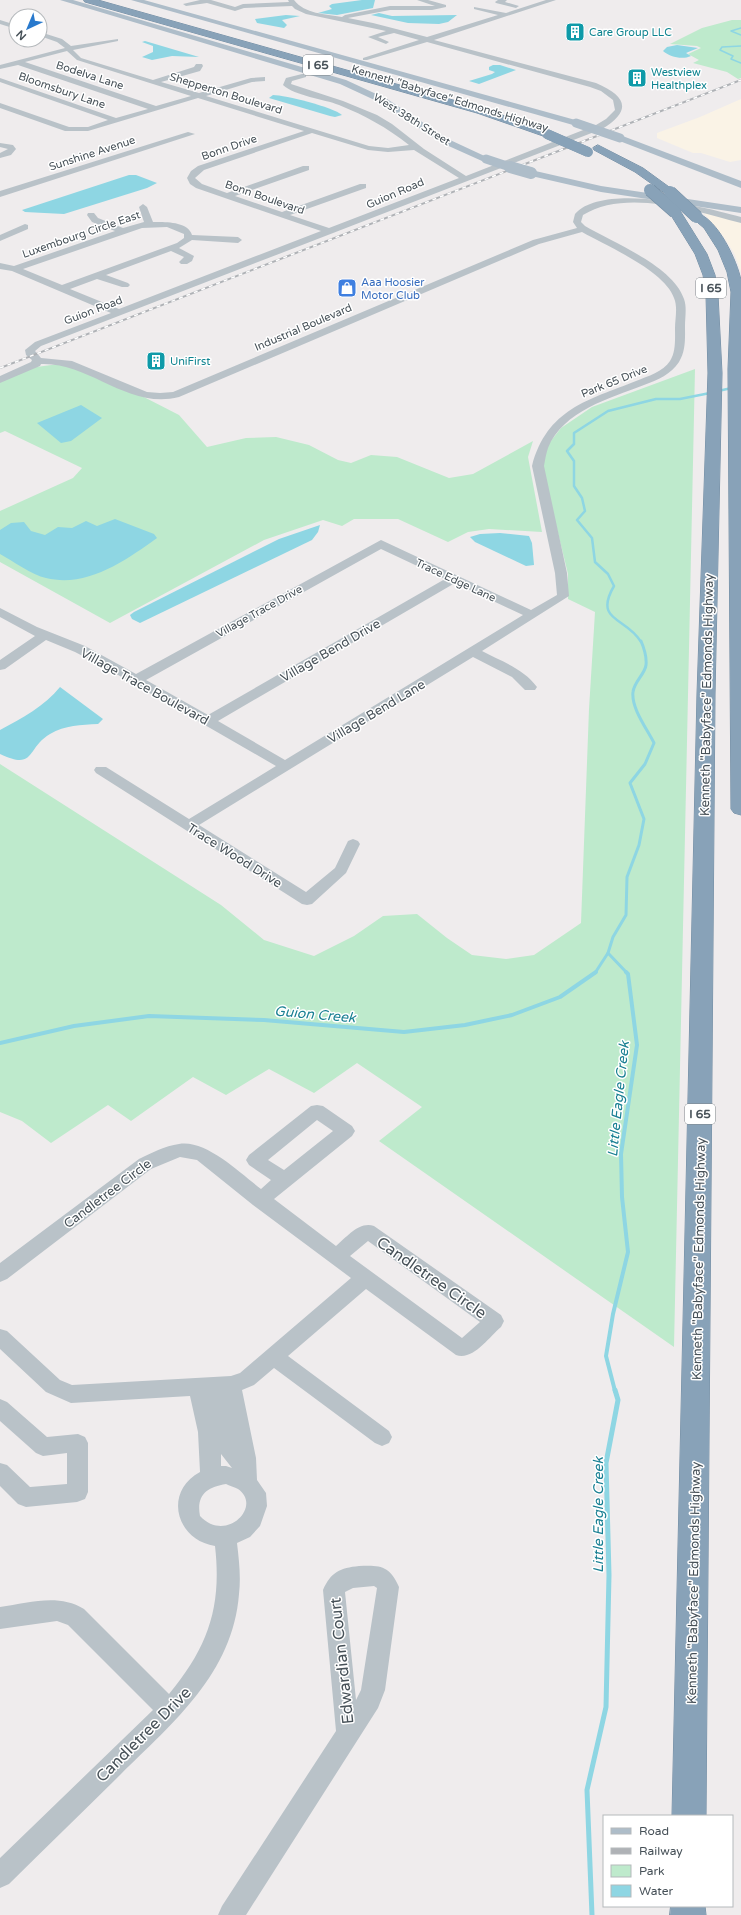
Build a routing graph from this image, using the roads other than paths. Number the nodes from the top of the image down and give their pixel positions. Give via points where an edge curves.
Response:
1 (64, 0) edge
2 (88, 0) edge
3 (109, 0) edge
4 (135, 0) edge
5 (225, 0) edge
6 (401, 0) edge
7 (420, 0) edge
8 (504, 0) edge
9 (527, 0) edge
10 (553, 0) edge
11 (210, 1) edge
12 (292, 2) edge
13 (186, 4) dead end
14 (539, 4) junction
15 (242, 6) junction
16 (516, 6) dead end
17 (400, 8) junction
18 (476, 8) dead end
19 (507, 15) junction
20 (338, 19) junction
21 (355, 21) junction
22 (322, 24) dead end
23 (334, 27) dead end
24 (393, 31) junction
25 (48, 37) edge
26 (116, 40) dead end
27 (426, 40) junction
28 (386, 42) dead end
29 (68, 49) junction
30 (321, 52) junction
31 (365, 59) junction
32 (274, 60) junction
33 (17, 62) junction
34 (200, 66) dead end
35 (0, 67) edge
36 (111, 69) junction
37 (385, 70) junction
38 (301, 72) junction
39 (98, 73) dead end
40 (85, 76) dead end
41 (262, 79) dead end
42 (0, 80) edge
43 (72, 80) junction
44 (154, 82) junction
45 (58, 84) dead end
46 (44, 88) dead end
47 (32, 91) junction
48 (465, 92) junction
49 (19, 94) dead end
50 (197, 96) junction
51 (0, 105) edge
52 (157, 109) junction
53 (117, 121) junction
54 (513, 122) junction
55 (311, 131) junction
56 (552, 132) junction
57 (191, 134) dead end
58 (0, 145) edge
59 (416, 147) junction
60 (593, 150) junction
61 (0, 156) edge
62 (306, 168) dead end
63 (464, 178) junction
64 (193, 182) joint
65 (741, 185) edge
66 (363, 186) dead end
67 (0, 194) edge
68 (227, 196) junction
69 (143, 207) dead end
70 (741, 210) edge
71 (91, 215) dead end
72 (282, 215) junction
73 (741, 220) edge
74 (192, 223) dead end
75 (149, 224) junction
76 (25, 227) dead end
77 (180, 227) junction
78 (583, 229) junction
79 (122, 231) junction
80 (331, 232) junction
81 (189, 237) junction
82 (0, 238) edge
83 (238, 240) dead end
84 (170, 248) junction
85 (184, 262) dead end
86 (0, 266) edge
87 (0, 270) edge
88 (15, 270) junction
89 (96, 275) junction
90 (125, 286) dead end
91 (60, 289) junction
92 (120, 313) junction
93 (111, 316) junction
94 (37, 361) junction
95 (0, 380) edge
96 (724, 411) junction
97 (381, 544) joint
98 (453, 579) junction
99 (562, 596) joint
100 (0, 612) edge
101 (532, 615) junction
102 (45, 635) junction
103 (473, 652) junction
104 (0, 666) edge
105 (137, 679) junction
106 (530, 687) dead end
107 (208, 721) junction
108 (286, 766) junction
109 (102, 770) dead end
110 (741, 810) edge
111 (189, 825) junction
112 (352, 844) dead end
113 (284, 1180) junction
114 (260, 1200) junction
115 (336, 1256) junction
116 (0, 1274) edge
117 (365, 1278) junction
118 (1, 1341) edge
119 (274, 1356) junction
120 (215, 1386) junction
121 (0, 1408) edge
122 (382, 1437) dead end
123 (0, 1472) edge
124 (247, 1475) junction
125 (210, 1478) junction
126 (225, 1537) junction
127 (0, 1618) edge
128 (170, 1711) junction
129 (348, 1734) junction
130 (689, 1815) edge
131 (0, 1875) edge
132 (231, 1915) edge

1 - 32 main road
2 - 54 highway, Kenneth "Babyface" Edmonds Highway / I 65
3 - 56 highway, Kenneth "Babyface" Edmonds Highway / I 65 via 491,108
4 - 30 main road
5 - 15 street
6 - 17 street
7 - 17 street via 444,6
8 - 16 street via 498,2
9 - 14 street
10 - 14 street
11 - 13 street
11 - 15 street via 235,8
12 - 15 street
12 - 20 street via 306,12
14 - 19 street
17 - 20 street via 370,11
18 - 19 street
19 - 27 street
20 - 21 street
20 - 22 street
21 - 23 street
21 - 24 street
24 - 27 street
24 - 28 street via 371,37
25 - 29 street, Shepperton Boulevard via 58,40
26 - 29 street
27 - 31 street
27 - 63 street, Guion Road via 590,84 612,94 620,105 617,114 604,124
29 - 33 street
29 - 36 street, Shepperton Boulevard via 79,59
30 - 31 main road
30 - 37 main road
31 - 48 main road via 364,61 369,64
32 - 38 main road
32 - 54 highway
33 - 35 street
33 - 43 street, Bodelva Lane
34 - 44 street
36 - 39 street
36 - 44 street, Shepperton Boulevard
37 - 48 main road
37 - 56 highway via 538,120
38 - 59 street via 289,80 287,85 365,112 390,126
38 - 70 main road, West 38th Street, bridge via 327,76 375,96 445,141 486,159 531,173 602,189
40 - 43 street
41 - 50 street
42 - 47 street, Bloomsbury Lane
43 - 45 street
43 - 52 street, Bodelva Lane
44 - 50 street, Shepperton Boulevard
46 - 47 street
47 - 49 street
47 - 53 street, Bloomsbury Lane
48 - 65 main road, bridge via 576,123
50 - 52 street
50 - 55 street, Shepperton Boulevard
51 - 53 street via 68,128 88,129
52 - 53 street
54 - 56 highway, Kenneth "Babyface" Edmonds Highway / I 65
55 - 59 street, Shepperton Boulevard via 378,150
55 - 64 street, Bonn Drive via 200,169 192,175
56 - 60 highway, Kenneth "Babyface" Edmonds Highway / I 65, bridge
57 - 67 street, Sunshine Avenue
58 - 61 street via 12,149
59 - 63 street
60 - 96 highway, Kenneth "Babyface" Edmonds Highway / I 65, bridge via 650,190 675,212 701,254 709,275 712,295 715,372
60 - 96 highway, Kenneth "Babyface" Edmonds Highway / I 65, bridge via 639,170 670,192 708,226 719,241 733,272 738,297 735,368
62 - 68 street
63 - 80 street, Guion Road
64 - 68 street, Bonn Boulevard
66 - 72 street
68 - 72 street, Bonn Boulevard
69 - 75 street
71 - 79 street via 95,220
72 - 80 street, Bonn Boulevard
73 - 78 street via 711,211 669,204 622,201 598,204 581,211 577,220
74 - 77 street
75 - 77 street, Luxembourg Circle East
75 - 79 street, Luxembourg Circle East
76 - 82 street
77 - 81 street via 187,231
78 - 94 street, Industrial Boulevard via 536,242 175,395 140,395 69,363
78 - 99 street, Park 65 Drive via 654,270 672,284 679,296 680,345 675,360 666,371 574,411 559,423 540,449 538,466 561,573
79 - 88 street, Luxembourg Circle East
80 - 92 street, Guion Road
81 - 83 street
81 - 84 street via 182,244
84 - 85 street via 189,256 189,260
84 - 89 street
86 - 88 street
87 - 93 street
88 - 91 street
89 - 90 street
89 - 91 street
91 - 92 street
92 - 93 street, Guion Road
93 - 94 street, Guion Road via 34,346 30,352
94 - 95 street via 30,368
96 - 110 highway, Kenneth "Babyface" Edmonds Highway / I 65
96 - 130 highway, Kenneth "Babyface" Edmonds Highway / I 65 via 706,694
97 - 98 street, Trace Edge Lane
97 - 105 street, Village Trace Drive
98 - 101 street, Trace Edge Lane
98 - 107 street, Village Bend Drive
99 - 101 street, Village Bend Lane
100 - 102 street, Village Trace Boulevard
101 - 103 street, Village Bend Lane
102 - 104 street
102 - 105 street, Village Trace Boulevard via 80,649
103 - 106 street via 516,674
103 - 108 street, Village Bend Lane
105 - 107 street, Village Trace Boulevard
107 - 108 street, Village Trace Boulevard
108 - 111 street, Village Bend Lane
109 - 111 street, Trace Wood Drive
111 - 112 street, Trace Wood Drive via 307,900 341,870
113 - 113 street via 255,1160 317,1111 346,1131
113 - 114 street
114 - 115 street, Candletree Circle
114 - 116 street, Candletree Circle via 198,1153 186,1150 171,1152 145,1164
115 - 117 street, Candletree Circle
115 - 117 street, Candletree Circle via 368,1231 494,1321 463,1349
117 - 119 street
118 - 120 street via 53,1386 71,1394
119 - 120 street via 247,1379
119 - 122 street
120 - 124 street
120 - 125 street via 208,1423
121 - 123 street via 43,1447 78,1443 77,1492 26,1497
124 - 125 street
124 - 126 street via 257,1499 255,1514 246,1528
125 - 126 street via 196,1488 190,1497 189,1517 203,1533
126 - 128 street, Candletree Drive via 229,1577 222,1626 205,1667
127 - 128 street via 52,1610 68,1612
128 - 131 street, Candletree Drive
129 - 129 street, Edwardian Court via 334,1590 338,1583 344,1580 378,1576 388,1587 373,1690
129 - 132 street, Edwardian Court

